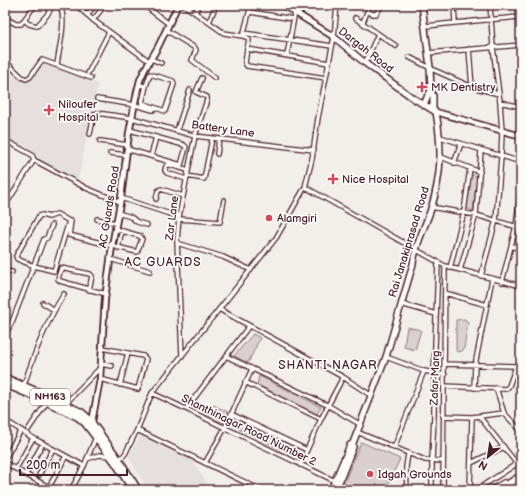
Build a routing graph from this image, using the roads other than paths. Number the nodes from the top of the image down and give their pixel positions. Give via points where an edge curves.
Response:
1 (35, 5) edge
2 (53, 5) edge
3 (60, 5) edge
4 (76, 5) edge
5 (83, 5) edge
6 (95, 5) edge
7 (105, 5) edge
8 (178, 5) edge
9 (184, 5) edge
10 (199, 5) edge
11 (216, 5) edge
12 (250, 5) edge
13 (284, 5) edge
14 (337, 5) edge
15 (370, 5) edge
16 (382, 5) edge
17 (422, 5) edge
18 (454, 5) edge
19 (490, 5) edge
20 (147, 6) edge
21 (80, 9) junction
22 (292, 9) edge
23 (250, 12) junction
24 (368, 12) junction
25 (195, 13) junction
26 (87, 15) junction
27 (521, 17) edge
28 (5, 18) edge
29 (355, 18) dead end
30 (293, 19) junction
31 (491, 19) junction
32 (24, 20) junction
33 (93, 20) junction
34 (209, 22) junction
35 (363, 22) junction
36 (455, 23) junction
37 (169, 24) junction
38 (425, 26) junction
39 (166, 30) junction
40 (109, 32) junction
41 (378, 34) junction
42 (243, 35) junction
43 (334, 38) junction
44 (289, 40) junction
45 (521, 45) edge
46 (332, 46) junction
47 (396, 46) dead end
48 (493, 47) junction
49 (247, 49) junction
50 (469, 49) junction
51 (428, 53) junction
52 (287, 55) junction
53 (409, 57) dead end
54 (150, 60) junction
55 (5, 61) edge
56 (161, 63) dead end
57 (329, 63) junction
58 (365, 63) junction
59 (57, 65) junction
60 (430, 67) junction
61 (88, 73) dead end
62 (91, 78) dead end
63 (202, 78) dead end
64 (215, 78) dead end
65 (326, 78) junction
66 (139, 85) junction
67 (146, 86) junction
68 (472, 86) junction
69 (190, 90) dead end
70 (431, 91) junction
71 (499, 94) junction
72 (97, 99) dead end
73 (500, 102) junction
74 (135, 105) junction
75 (424, 105) junction
76 (521, 107) edge
77 (435, 111) junction
78 (162, 112) dead end
79 (132, 118) junction
80 (130, 130) junction
81 (177, 130) junction
82 (502, 132) junction
83 (90, 134) dead end
84 (195, 136) junction
85 (521, 136) edge
86 (156, 137) junction
87 (440, 137) junction
88 (212, 139) junction
89 (219, 139) junction
90 (5, 140) edge
91 (100, 141) dead end
92 (461, 144) junction
93 (127, 147) junction
94 (314, 150) junction
95 (481, 151) junction
96 (110, 153) dead end
97 (217, 154) dead end
98 (126, 155) junction
99 (151, 156) junction
100 (501, 156) junction
101 (441, 157) junction
102 (34, 160) junction
103 (521, 162) edge
104 (454, 163) junction
105 (470, 168) junction
106 (188, 170) junction
107 (480, 172) junction
108 (187, 178) junction
109 (521, 186) edge
110 (305, 188) junction
111 (183, 196) junction
112 (156, 198) dead end
113 (120, 200) junction
114 (224, 200) dead end
115 (5, 206) edge
116 (520, 206) edge
117 (431, 207) junction
118 (464, 212) junction
119 (118, 213) junction
120 (476, 215) junction
121 (179, 218) junction
122 (97, 219) dead end
123 (496, 220) junction
124 (71, 221) dead end
125 (116, 223) junction
126 (52, 225) dead end
127 (147, 225) dead end
128 (516, 226) junction
129 (521, 228) edge
130 (115, 229) junction
131 (122, 230) junction
132 (177, 243) junction
133 (112, 246) junction
134 (511, 246) junction
135 (118, 248) junction
136 (521, 249) edge
137 (415, 250) junction
138 (110, 259) junction
139 (438, 263) junction
140 (34, 266) junction
141 (447, 267) junction
142 (251, 270) junction
143 (460, 270) junction
144 (5, 271) edge
145 (12, 272) dead end
146 (150, 272) dead end
147 (481, 276) junction
148 (521, 277) edge
149 (492, 279) junction
150 (502, 282) junction
151 (520, 286) edge
152 (89, 290) junction
153 (445, 293) junction
154 (64, 294) dead end
155 (106, 294) junction
156 (43, 303) dead end
157 (400, 304) junction
158 (487, 305) junction
159 (220, 309) junction
160 (54, 310) junction
161 (436, 314) junction
162 (249, 326) junction
163 (5, 335) edge
164 (102, 348) junction
165 (128, 353) junction
166 (182, 356) junction
167 (226, 356) junction
168 (386, 357) junction
169 (445, 364) junction
170 (101, 365) junction
171 (474, 365) junction
172 (112, 366) dead end
173 (252, 369) junction
174 (424, 372) junction
175 (434, 374) junction
176 (445, 375) junction
177 (343, 376) junction
178 (5, 378) edge
179 (100, 380) junction
180 (245, 382) junction
181 (5, 384) edge
182 (24, 385) junction
183 (120, 385) junction
184 (444, 386) junction
185 (474, 388) junction
186 (496, 388) junction
187 (33, 392) junction
188 (152, 394) junction
189 (372, 396) junction
190 (47, 402) junction
191 (65, 404) junction
192 (329, 406) junction
193 (186, 409) junction
194 (504, 413) junction
195 (231, 414) junction
196 (443, 416) junction
197 (479, 416) junction
198 (472, 417) junction
199 (321, 419) junction
200 (92, 422) junction
201 (11, 424) dead end
202 (361, 425) junction
203 (225, 428) junction
204 (21, 430) junction
205 (28, 430) dead end
206 (137, 430) junction
207 (521, 431) edge
208 (357, 432) junction
209 (96, 437) junction
210 (33, 438) junction
211 (43, 443) junction
212 (504, 447) junction
213 (394, 448) junction
214 (53, 449) junction
215 (307, 450) junction
216 (408, 454) junction
217 (66, 456) junction
218 (111, 456) junction
219 (5, 459) edge
220 (87, 459) junction
221 (119, 460) junction
222 (432, 460) junction
223 (443, 461) junction
224 (5, 463) edge
225 (205, 463) junction
226 (471, 463) junction
227 (519, 463) edge
228 (300, 465) junction
229 (84, 466) junction
230 (16, 469) junction
231 (521, 473) edge
232 (26, 474) junction
233 (39, 475) dead end
234 (521, 476) edge
235 (521, 480) edge
236 (337, 482) junction
237 (521, 483) edge
238 (49, 487) junction
239 (54, 490) edge
240 (71, 490) edge
241 (132, 490) edge
242 (138, 490) edge
243 (261, 490) edge
244 (331, 490) edge
245 (336, 490) edge
246 (407, 490) edge
247 (432, 490) edge
248 (443, 490) edge
249 (470, 490) edge
250 (476, 490) edge
251 (492, 490) edge
252 (498, 490) edge
253 (505, 490) edge
254 (510, 490) edge

1 - 32 street
2 - 32 street via 37,26
3 - 59 street via 63,11
4 - 21 street
5 - 21 street
6 - 26 street
7 - 33 street
8 - 37 street, AC Guards Road
9 - 25 street
10 - 25 street
11 - 34 street
12 - 23 street
13 - 22 main road, Dargah Road
14 - 43 street
15 - 24 street
16 - 24 street via 376,14
17 - 38 main road, Rai Janakiprasad Road
18 - 36 street
19 - 31 street
20 - 37 street
21 - 26 street
22 - 30 street
22 - 43 main road, Dargah Road
23 - 30 street
23 - 42 street
24 - 35 street
25 - 34 street
26 - 33 street
27 - 31 street
28 - 32 street via 19,25
29 - 35 street
30 - 44 street
31 - 36 street
31 - 48 street
33 - 40 street
34 - 42 street via 224,33
35 - 41 street
36 - 38 street
37 - 39 street, AC Guards Road
38 - 51 main road, Rai Janakiprasad Road
39 - 54 street, AC Guards Road
39 - 64 street via 195,48 192,60
40 - 54 street
40 - 61 street
41 - 47 street
41 - 58 street
42 - 44 street
42 - 49 street via 249,40
43 - 46 street
43 - 58 main road, Dargah Road
44 - 46 street
44 - 52 street
45 - 48 street
46 - 57 street
48 - 50 street
48 - 71 street
49 - 52 street
49 - 65 street via 247,66
50 - 51 street
50 - 68 street
51 - 60 main road, Rai Janakiprasad Road
52 - 57 street
53 - 60 street
54 - 56 street
54 - 66 street, AC Guards Road
55 - 59 street via 26,79 42,60
57 - 65 street
58 - 75 main road, Dargah Road
59 - 62 street
60 - 68 street
60 - 70 main road, Rai Janakiprasad Road
63 - 84 street, Zar Lane via 196,92 207,97 207,100
65 - 94 street
66 - 67 street
66 - 74 street, AC Guards Road
67 - 67 street via 150,74 173,81 165,111 142,104
68 - 71 street
69 - 81 street
70 - 75 main road
70 - 77 main road, Rai Janakiprasad Road
71 - 73 street
72 - 74 street
73 - 76 street
73 - 82 street
74 - 78 street
74 - 79 street, AC Guards Road
75 - 77 main road, Dargah Road
77 - 82 street
77 - 87 main road, Rai Janakiprasad Road
79 - 80 street, AC Guards Road
79 - 81 street, Battery Lane
79 - 83 street, Battery Lane via 95,114
80 - 86 street
80 - 93 street, AC Guards Road
81 - 84 street, Battery Lane
82 - 85 street
82 - 100 street
84 - 88 street, Battery Lane
84 - 106 street, Zar Lane
86 - 99 street
86 - 99 street via 186,146 182,164
87 - 92 street
87 - 101 main road, Rai Janakiprasad Road
88 - 89 street, Battery Lane
88 - 108 street via 204,179
89 - 94 street, Battery Lane
89 - 97 street
90 - 102 street via 32,155
91 - 93 street
92 - 95 street
92 - 104 street
93 - 98 street, AC Guards Road
93 - 99 street
94 - 110 street
95 - 100 street
95 - 107 street
96 - 98 street
98 - 113 street, AC Guards Road
100 - 103 street
100 - 123 street
101 - 104 street
101 - 117 main road, Rai Janakiprasad Road
102 - 113 street via 86,188
102 - 115 street
104 - 105 street
105 - 107 street
105 - 118 street, Zafar Marg
106 - 108 street, Zar Lane
106 - 108 street via 170,165 165,167 166,173
107 - 120 street
108 - 111 street, Zar Lane
109 - 116 street
110 - 137 street
110 - 142 street via 276,238
111 - 112 street via 161,189
111 - 121 street, Zar Lane
113 - 119 street, AC Guards Road
113 - 121 street
114 - 121 street via 220,222
116 - 128 street
117 - 118 street
117 - 137 main road, Rai Janakiprasad Road
118 - 120 street
118 - 141 street, Zafar Marg
119 - 125 street, AC Guards Road
119 - 127 street
120 - 123 street
120 - 143 street
121 - 132 street, Zar Lane
122 - 125 street
123 - 128 street
123 - 147 street
124 - 133 street via 69,235
125 - 130 street, AC Guards Road
126 - 140 street
128 - 129 street
128 - 134 street
130 - 131 street
130 - 133 street, AC Guards Road
131 - 135 street
131 - 135 street via 136,233 142,239 137,252
132 - 142 street via 223,257
132 - 166 street, Zar Lane
133 - 135 street
133 - 138 street, AC Guards Road
134 - 136 street
134 - 150 street
137 - 139 street
137 - 157 main road, Rai Janakiprasad Road
138 - 146 street
138 - 155 street, AC Guards Road
139 - 141 street
139 - 161 street
140 - 140 street via 19,260 16,256 39,216 57,214 67,219 69,221 54,270
140 - 163 street
141 - 143 street
141 - 153 street, Zafar Marg
142 - 159 street
143 - 147 street
144 - 145 street
147 - 149 street
148 - 151 street
149 - 150 street
149 - 158 street
150 - 151 street
152 - 152 street via 92,276 90,274 61,268 59,280
152 - 155 street
153 - 158 street
153 - 169 street, Zafar Marg
154 - 160 street
155 - 164 street, AC Guards Road
156 - 160 street
157 - 161 street
157 - 168 main road, Rai Janakiprasad Road
158 - 171 street
159 - 162 street
159 - 166 street
160 - 182 street
161 - 175 street
162 - 167 street
162 - 177 street
164 - 165 street
164 - 170 street, AC Guards Road
165 - 183 street
165 - 183 street via 146,358 138,389
166 - 188 street
167 - 173 street
167 - 193 street
168 - 174 street
168 - 189 main road, Rai Janakiprasad Road
169 - 171 street
169 - 176 street, Zafar Marg
170 - 172 street
170 - 179 street, AC Guards Road
170 - 191 street
171 - 185 street
171 - 186 street via 516,366 508,388
173 - 180 street
173 - 192 street
174 - 175 street
174 - 213 street
175 - 176 street
175 - 222 street
176 - 184 street, Zafar Marg
177 - 189 street
177 - 192 street
178 - 182 highway, NH163
179 - 183 street
179 - 200 street, AC Guards Road
180 - 195 street
180 - 199 street
181 - 187 highway, NH163
182 - 187 highway, NH163
184 - 185 street
184 - 196 street, Zafar Marg
185 - 186 street
186 - 194 street
187 - 190 highway, NH163
187 - 191 highway, NH163
188 - 193 street, Shanthinagar Road Number 2
188 - 206 street
189 - 202 main road, Rai Janakiprasad Road
190 - 205 street
190 - 209 highway, NH163 via 78,417
191 - 200 highway, NH163 via 81,412
192 - 199 street
192 - 202 street
193 - 203 street, Shanthinagar Road Number 2
194 - 197 street
194 - 207 street
195 - 203 street
195 - 215 street
196 - 198 street
196 - 223 street, Zafar Marg
197 - 198 street
197 - 212 street
198 - 226 street
199 - 215 street
200 - 221 highway, NH163
201 - 204 street
202 - 208 main road, Rai Janakiprasad Road
203 - 225 street
203 - 228 street, Shanthinagar Road Number 2
204 - 210 street
204 - 219 street
206 - 221 street via 125,454
206 - 225 street
208 - 213 street
208 - 236 main road, Rai Janakiprasad Road
209 - 218 highway, NH163
209 - 220 street
210 - 211 street
210 - 230 street
211 - 214 street
211 - 232 street
212 - 226 street
212 - 227 street
213 - 216 street
214 - 217 street
214 - 233 street
215 - 228 street
216 - 222 street
216 - 246 street
217 - 229 street
217 - 238 street
218 - 220 street via 99,455
218 - 241 highway, NH163
220 - 229 street
221 - 242 highway, NH163
222 - 223 street
222 - 247 street
223 - 248 street, Zafar Marg
224 - 230 street
225 - 243 street
226 - 249 street
227 - 250 street
228 - 236 street, Shanthinagar Road Number 2
229 - 240 street
230 - 232 street
231 - 251 main road
232 - 238 street
234 - 252 highway
235 - 253 highway
236 - 244 main road
236 - 245 main road
237 - 254 main road
238 - 239 street

